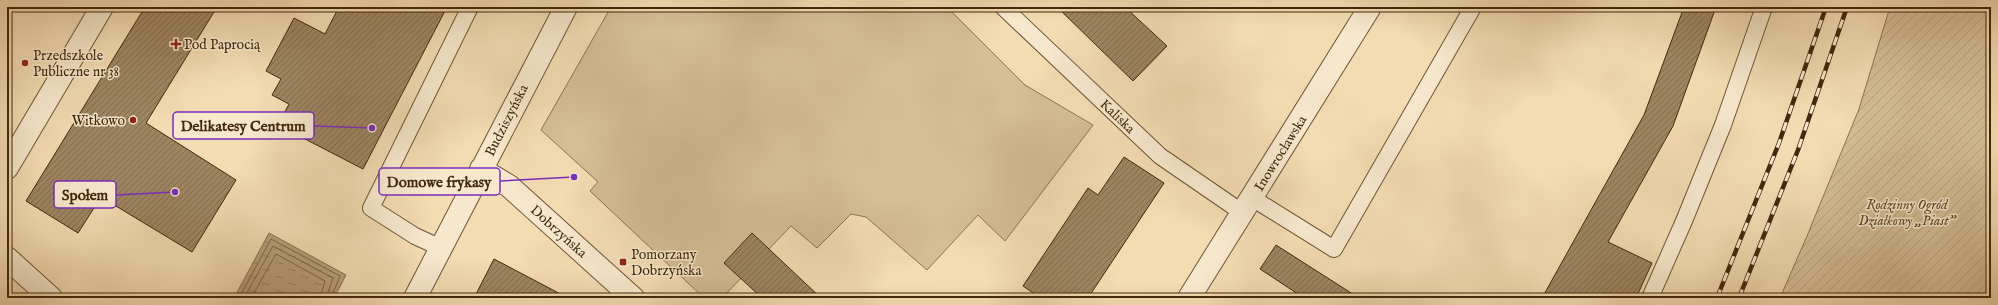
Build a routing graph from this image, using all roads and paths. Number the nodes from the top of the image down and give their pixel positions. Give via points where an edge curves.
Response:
1 (102, 7) edge
2 (470, 7) edge
3 (566, 7) edge
4 (1003, 7) edge
5 (1370, 7) edge
6 (1473, 7) edge
7 (1764, 7) edge
8 (7, 168) edge
9 (481, 169) junction
10 (1248, 206) junction
11 (441, 248) junction
12 (7, 258) edge
13 (51, 298) edge
14 (415, 298) edge
15 (633, 298) edge
16 (1189, 298) edge
17 (1650, 298) edge

1 - 8 street
2 - 11 lane via 371,208 415,236
3 - 9 street, Budziszyńska
4 - 10 lane, Kaliska via 1160,156
5 - 10 street, Inowrocławska
6 - 10 lane, Kaliska via 1334,249
7 - 17 lane via 1723,125
9 - 11 street, Budziszyńska
9 - 15 street, Dobrzyńska via 509,186
10 - 16 street, Inowrocławska
11 - 14 street, Budziszyńska
12 - 13 street

